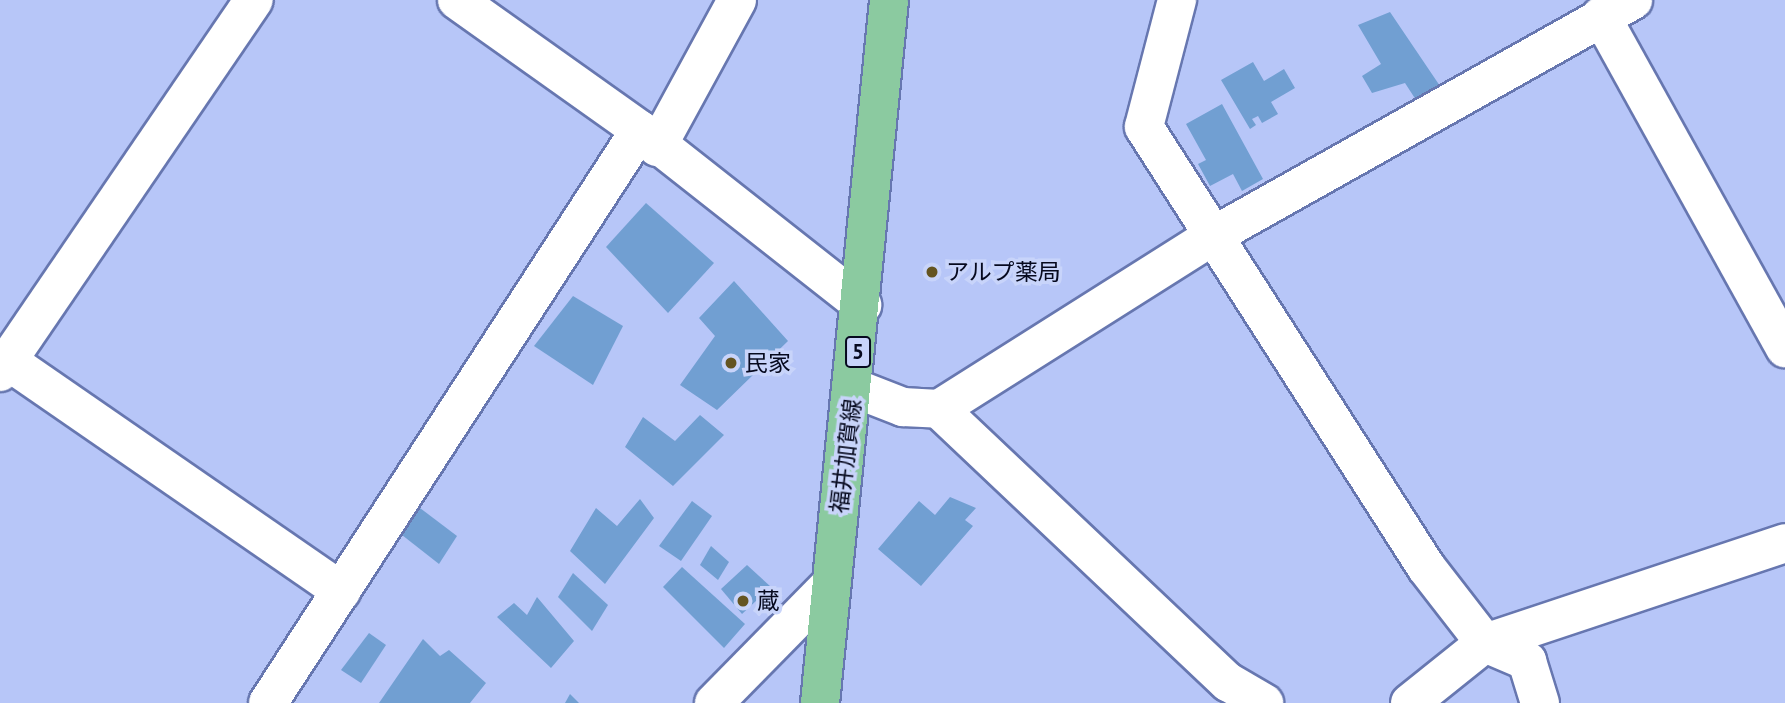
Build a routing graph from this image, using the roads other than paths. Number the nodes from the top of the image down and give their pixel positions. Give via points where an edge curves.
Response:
1 (254, 0) edge
2 (457, 0) edge
3 (737, 0) edge
4 (888, 0) edge
5 (1177, 0) edge
6 (1617, 8) edge
7 (648, 138) junction
8 (1211, 237) junction
9 (862, 305) junction
10 (1785, 348) edge
11 (4, 367) edge
12 (854, 388) junction
13 (939, 409) junction
14 (1785, 543) edge
15 (829, 586) junction
16 (341, 591) junction
17 (1485, 643) junction
18 (268, 703) edge
19 (713, 703) edge
20 (820, 703) edge
21 (1264, 703) edge
22 (1410, 703) edge
23 (1540, 703) edge

1 - 11 street
2 - 7 street
3 - 7 street
4 - 9 main road, 福井加賀線 / 5
5 - 8 street via 1144,127
6 - 8 street
6 - 10 street
7 - 9 street
7 - 16 street
8 - 13 street
8 - 17 street via 1426,568
9 - 12 main road, 福井加賀線 / 5
11 - 16 street
12 - 13 street via 903,407
12 - 15 main road, 福井加賀線 / 5
13 - 21 street via 1228,682
14 - 17 street
15 - 19 street
15 - 20 main road, 福井加賀線 / 5
16 - 18 street
17 - 22 street
17 - 23 street via 1527,661

